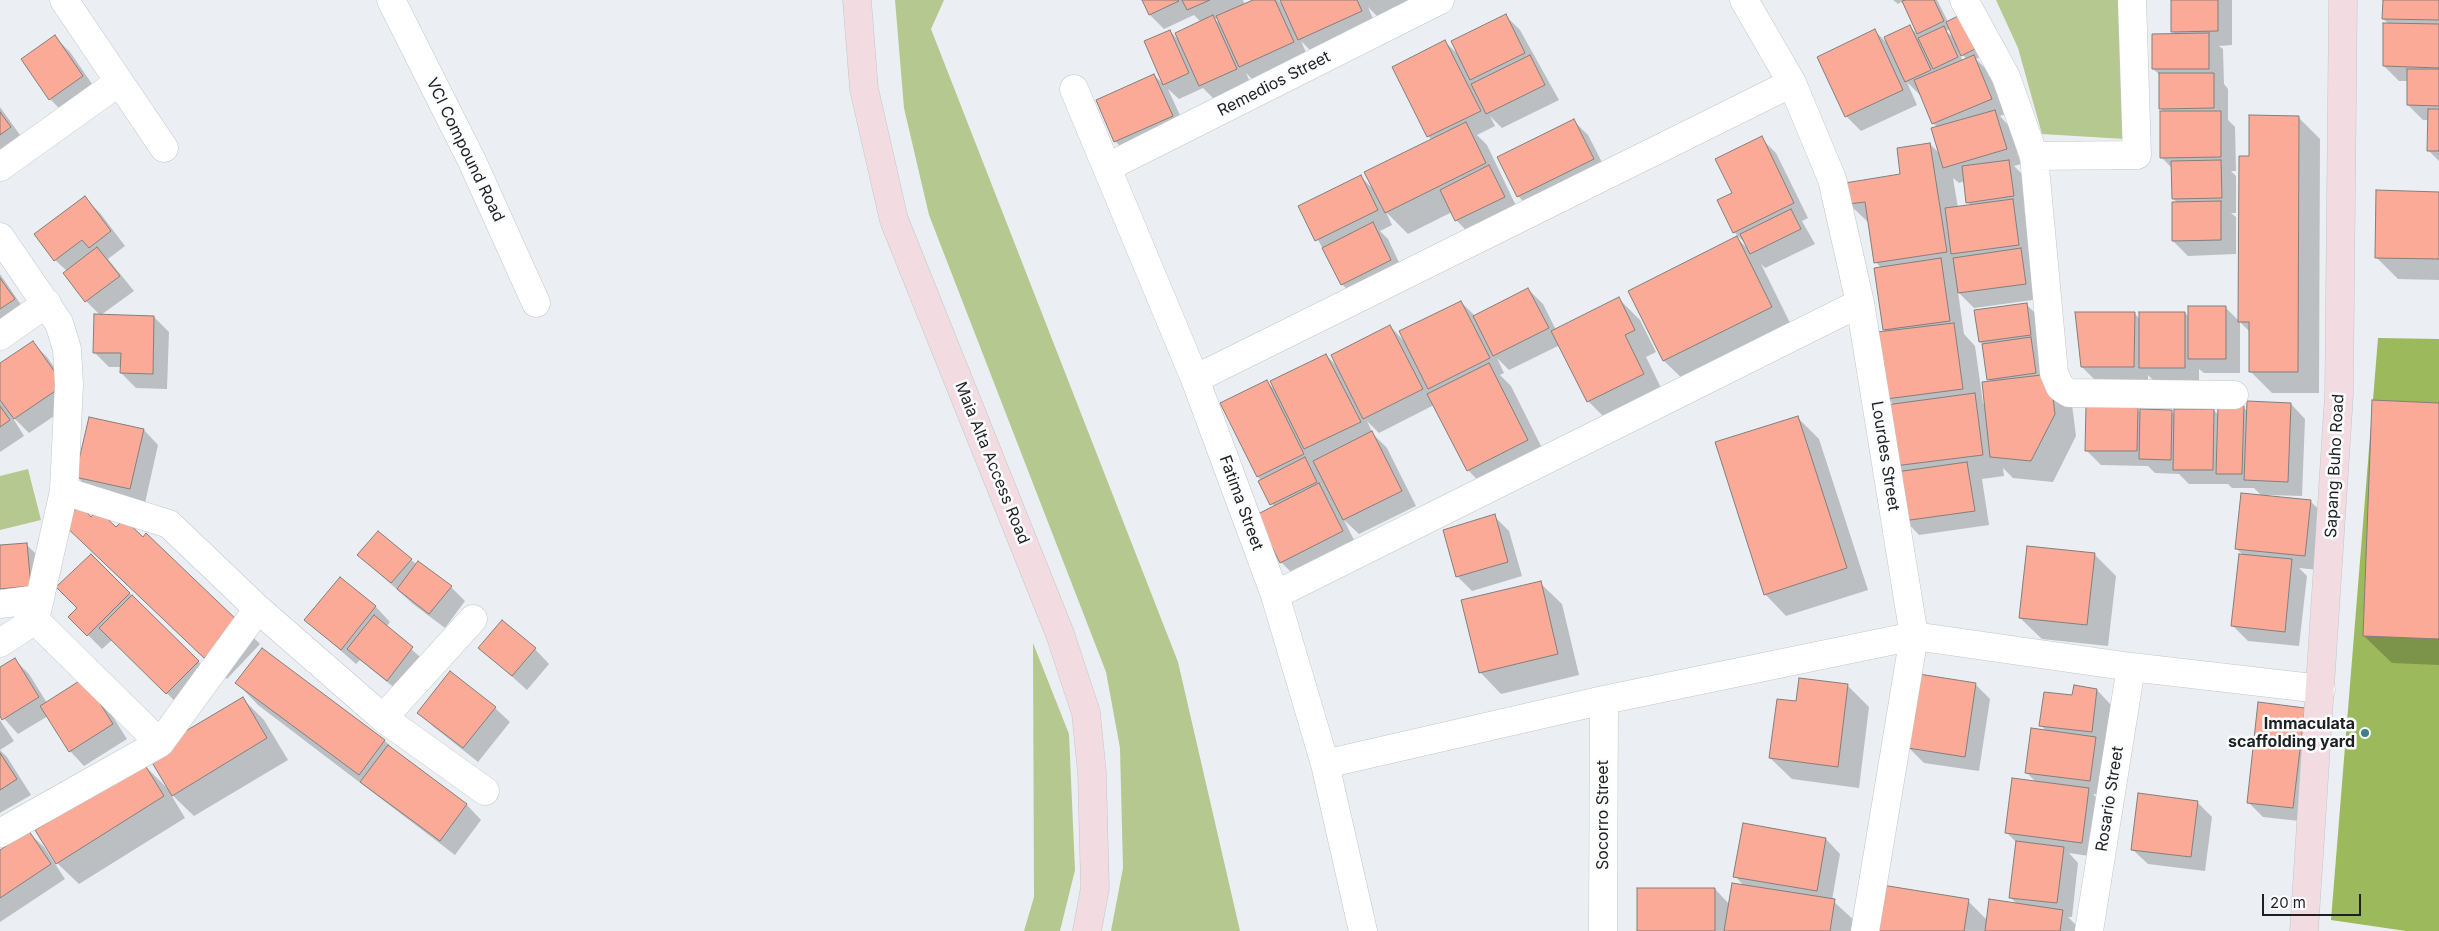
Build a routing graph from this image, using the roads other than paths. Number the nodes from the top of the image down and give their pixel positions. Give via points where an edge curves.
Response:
1 (64, 0) edge
2 (391, 0) edge
3 (857, 0) edge
4 (1440, 0) edge
5 (1744, 0) edge
6 (1964, 0) edge
7 (2132, 0) edge
8 (2343, 0) edge
9 (119, 82) junction
10 (1792, 83) junction
11 (1074, 89) dead end
12 (164, 148) dead end
13 (2034, 156) junction
14 (0, 167) edge
15 (1108, 167) junction
16 (0, 237) edge
17 (47, 303) junction
18 (536, 303) dead end
19 (1860, 303) junction
20 (0, 336) edge
21 (1195, 379) junction
22 (2234, 396) dead end
23 (64, 491) junction
24 (1275, 595) junction
25 (0, 604) edge
26 (38, 610) junction
27 (258, 610) junction
28 (473, 619) dead end
29 (1914, 636) junction
30 (0, 643) edge
31 (2132, 667) junction
32 (2321, 689) junction
33 (1604, 700) junction
34 (383, 718) junction
35 (160, 743) junction
36 (1325, 764) junction
37 (485, 791) dead end
38 (0, 833) edge
39 (1088, 931) edge
40 (1363, 931) edge
41 (1603, 931) edge
42 (1865, 931) edge
43 (2089, 931) edge
44 (2304, 931) edge

1 - 9 street
2 - 18 street, VCI Compound Road via 472,161
3 - 39 street, Maia Alta Access Road via 864,89 894,220 1060,634 1086,713 1092,774 1095,888
4 - 15 street, Remedios Street
5 - 10 street, Lourdes Street
6 - 13 street via 2006,77
7 - 13 street via 2137,156
8 - 32 street, Sapang Buho Road via 2339,395
9 - 12 street
9 - 14 street
10 - 19 street, Lourdes Street via 1832,179
10 - 21 street
11 - 15 street, Fatima Street
13 - 22 street via 2054,373 2060,387 2069,393
15 - 21 street, Fatima Street
16 - 17 street
17 - 20 street
17 - 23 street via 59,323 67,349 69,384
19 - 24 street
19 - 29 street, Lourdes Street
21 - 24 street, Fatima Street
23 - 26 street
23 - 27 street via 168,524
24 - 36 street, Fatima Street
25 - 26 street
26 - 30 street
26 - 35 street
27 - 34 street
27 - 35 street
28 - 34 street
29 - 31 street
29 - 33 street
29 - 42 street, Lourdes Street
31 - 32 street
31 - 43 street, Rosario Street
32 - 44 street, Sapang Buho Road
33 - 36 street
33 - 41 street, Socorro Street
34 - 37 street
35 - 38 street
36 - 40 street, Fatima Street

